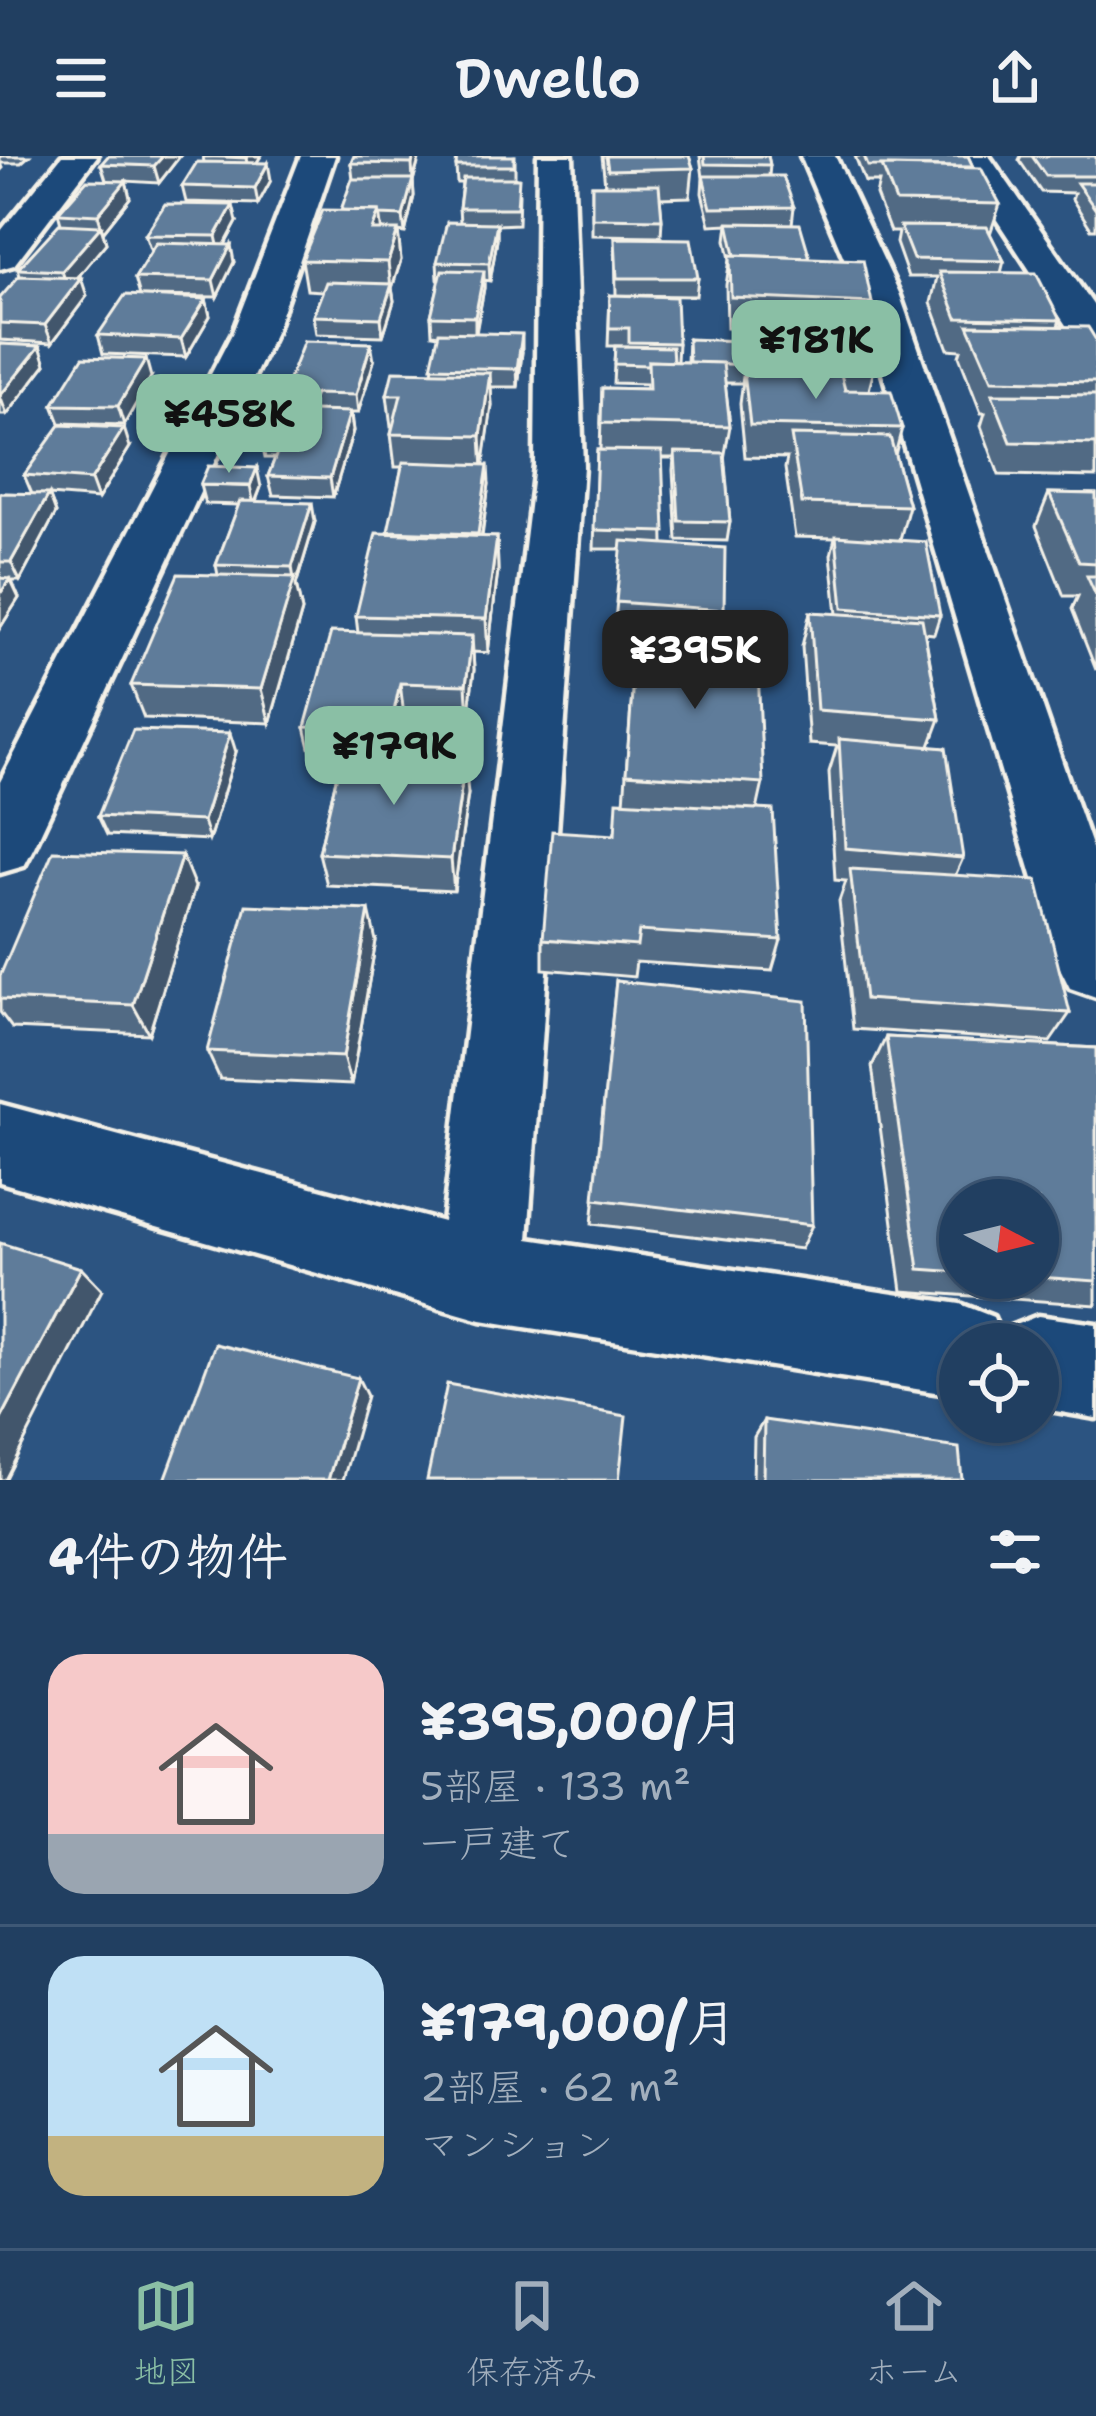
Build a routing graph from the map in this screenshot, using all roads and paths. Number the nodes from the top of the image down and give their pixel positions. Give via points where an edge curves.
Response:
1 (80, 156) edge
2 (318, 156) edge
3 (555, 156) edge
4 (818, 156) edge
5 (972, 156) edge
6 (0, 257) edge
7 (1096, 339) edge
8 (0, 847) edge
9 (1096, 966) edge
10 (0, 1143) edge
11 (481, 1276) junction
12 (939, 1347) edge
13 (1059, 1365) edge
14 (1096, 1371) edge

1 - 6 street
2 - 8 street via 254,332
3 - 11 street via 559,466
4 - 9 street via 879,293
5 - 7 street
10 - 11 street
11 - 12 street
13 - 14 street

